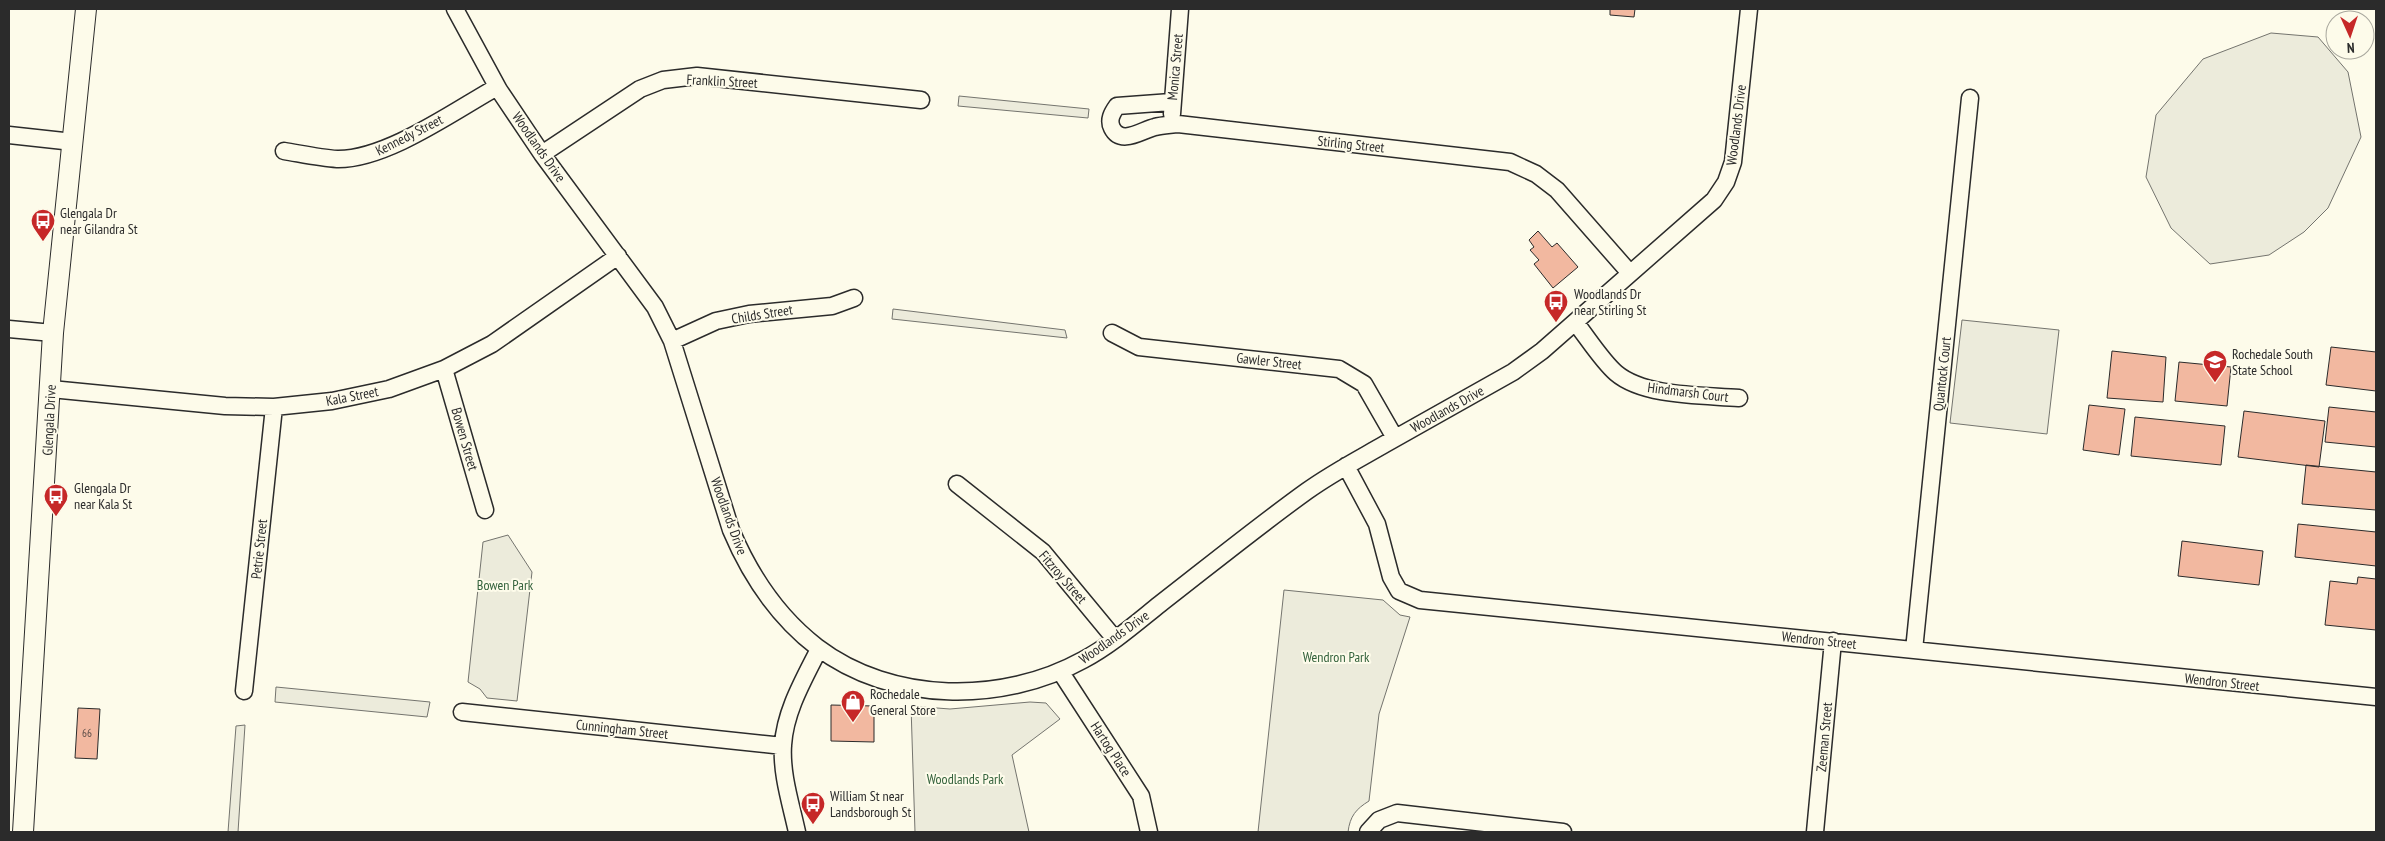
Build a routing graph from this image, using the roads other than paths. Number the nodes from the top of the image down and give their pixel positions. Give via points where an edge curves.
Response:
1 (86, 9) edge
2 (455, 9) edge
3 (1180, 9) edge
4 (1749, 9) edge
5 (497, 87) junction
6 (1970, 98) dead end
7 (921, 100) dead end
8 (1172, 102) junction
9 (1178, 124) junction
10 (9, 135) edge
11 (73, 142) junction
12 (284, 151) dead end
13 (542, 154) junction
14 (618, 256) junction
15 (1629, 272) junction
16 (854, 298) dead end
17 (1575, 322) junction
18 (9, 329) edge
19 (53, 333) junction
20 (1112, 333) dead end
21 (672, 341) junction
22 (444, 369) junction
23 (50, 389) junction
24 (1739, 398) dead end
25 (274, 408) junction
26 (1396, 438) junction
27 (1346, 466) junction
28 (957, 484) dead end
29 (485, 510) dead end
30 (1115, 639) junction
31 (1833, 641) junction
32 (819, 648) junction
33 (1914, 650) junction
34 (1060, 672) junction
35 (244, 691) dead end
36 (2376, 697) edge
37 (462, 712) dead end
38 (783, 746) junction
39 (23, 832) edge
40 (797, 832) edge
41 (1149, 832) edge
42 (1368, 832) edge
43 (1563, 832) edge
44 (1815, 832) edge

1 - 11 street, Glengala Drive
2 - 5 street, Woodlands Drive
3 - 8 street, Monica Street
4 - 15 street, Woodlands Drive via 1733,162 1726,182 1714,200
5 - 12 street, Kennedy Street via 393,146 368,156 338,159
5 - 13 street, Woodlands Drive
6 - 33 street, Quantock Court
7 - 13 street, Franklin Street via 697,76 663,80 640,89
8 - 9 street, Monica Street via 1172,115
8 - 9 street, Stirling Street via 1116,106 1111,114 1111,125 1114,132 1123,136
9 - 15 street, Stirling Street via 1510,162 1536,174 1557,190
10 - 11 street
11 - 19 street, Glengala Drive
13 - 14 street, Woodlands Drive
14 - 21 street, Woodlands Drive via 655,307
14 - 22 street, Kala Street via 492,344
15 - 17 street, Woodlands Drive
16 - 21 street, Childs Street via 832,306 749,314 716,322
17 - 24 street, Hindmarsh Court via 1616,373 1638,385 1662,391
17 - 26 street, Woodlands Drive via 1513,372
18 - 19 street
19 - 23 street, Glengala Drive
20 - 26 street, Gawler Street via 1139,347 1339,369 1364,384
21 - 32 street, Woodlands Drive via 741,555 786,619
22 - 25 street, Kala Street via 389,389 332,401
22 - 29 street, Bowen Street
23 - 25 street, Kala Street
23 - 39 street, Glengala Drive
25 - 35 street, Petrie Street
26 - 27 street, Woodlands Drive
27 - 30 street, Woodlands Drive via 1308,490
27 - 31 street, Wendron Street via 1377,524 1391,577 1400,591 1408,596 1420,600
28 - 30 street, Fitzroy Street via 1043,552
30 - 34 street, Woodlands Drive
31 - 33 street, Wendron Street
31 - 44 street, Zeeman Street
32 - 34 street, Woodlands Drive via 863,673 902,686 946,691 983,692
32 - 38 street via 788,718
33 - 36 street, Wendron Street
34 - 41 street, Hartog Place via 1141,796
37 - 38 street, Cunningham Street
38 - 40 street via 786,783
42 - 43 street via 1379,820 1397,814

